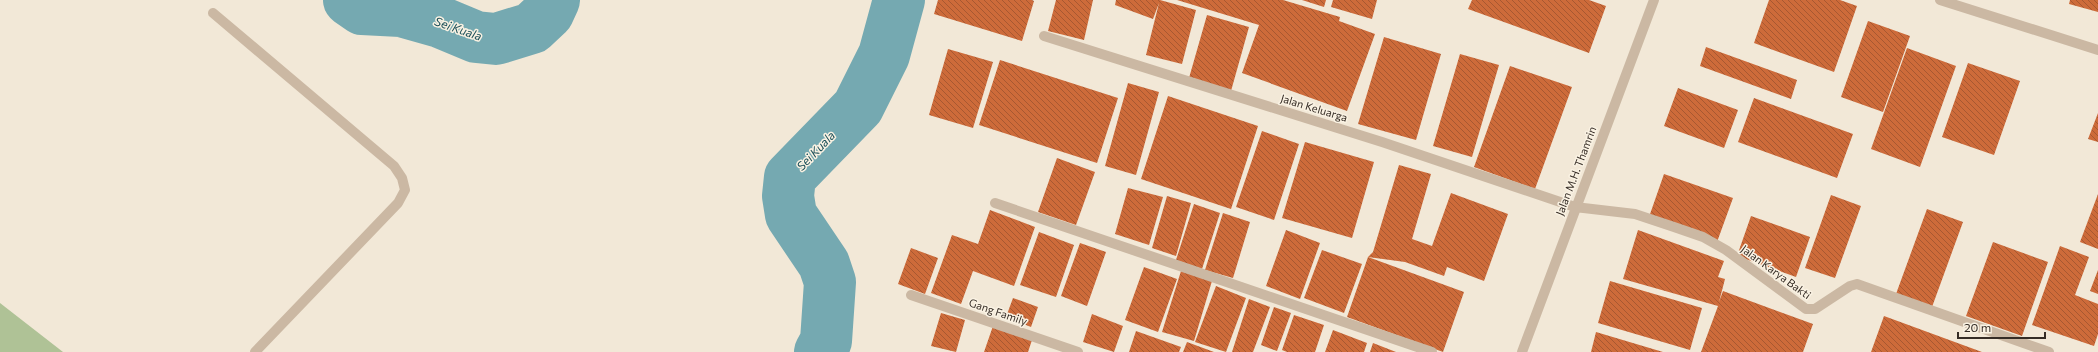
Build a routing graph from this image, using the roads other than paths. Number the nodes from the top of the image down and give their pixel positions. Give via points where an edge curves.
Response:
1 (1654, 0) edge
2 (1940, 0) edge
3 (213, 13) dead end
4 (1044, 36) dead end
5 (2098, 50) edge
6 (995, 203) dead end
7 (1575, 207) junction
8 (911, 295) dead end
9 (255, 352) edge
10 (1078, 352) edge
11 (1432, 352) edge
12 (1522, 352) edge
13 (2049, 352) edge

1 - 7 street, Jalan M.H. Thamrin
2 - 5 street
3 - 9 street via 394,166 402,178 405,190 398,203
4 - 7 street, Jalan Keluarga via 1382,142
6 - 11 street
7 - 12 street, Jalan M.H. Thamrin
7 - 13 street, Jalan Karya Bakti via 1635,214 1703,237 1726,250 1806,310 1815,309 1857,284
8 - 10 street, Gang Family

